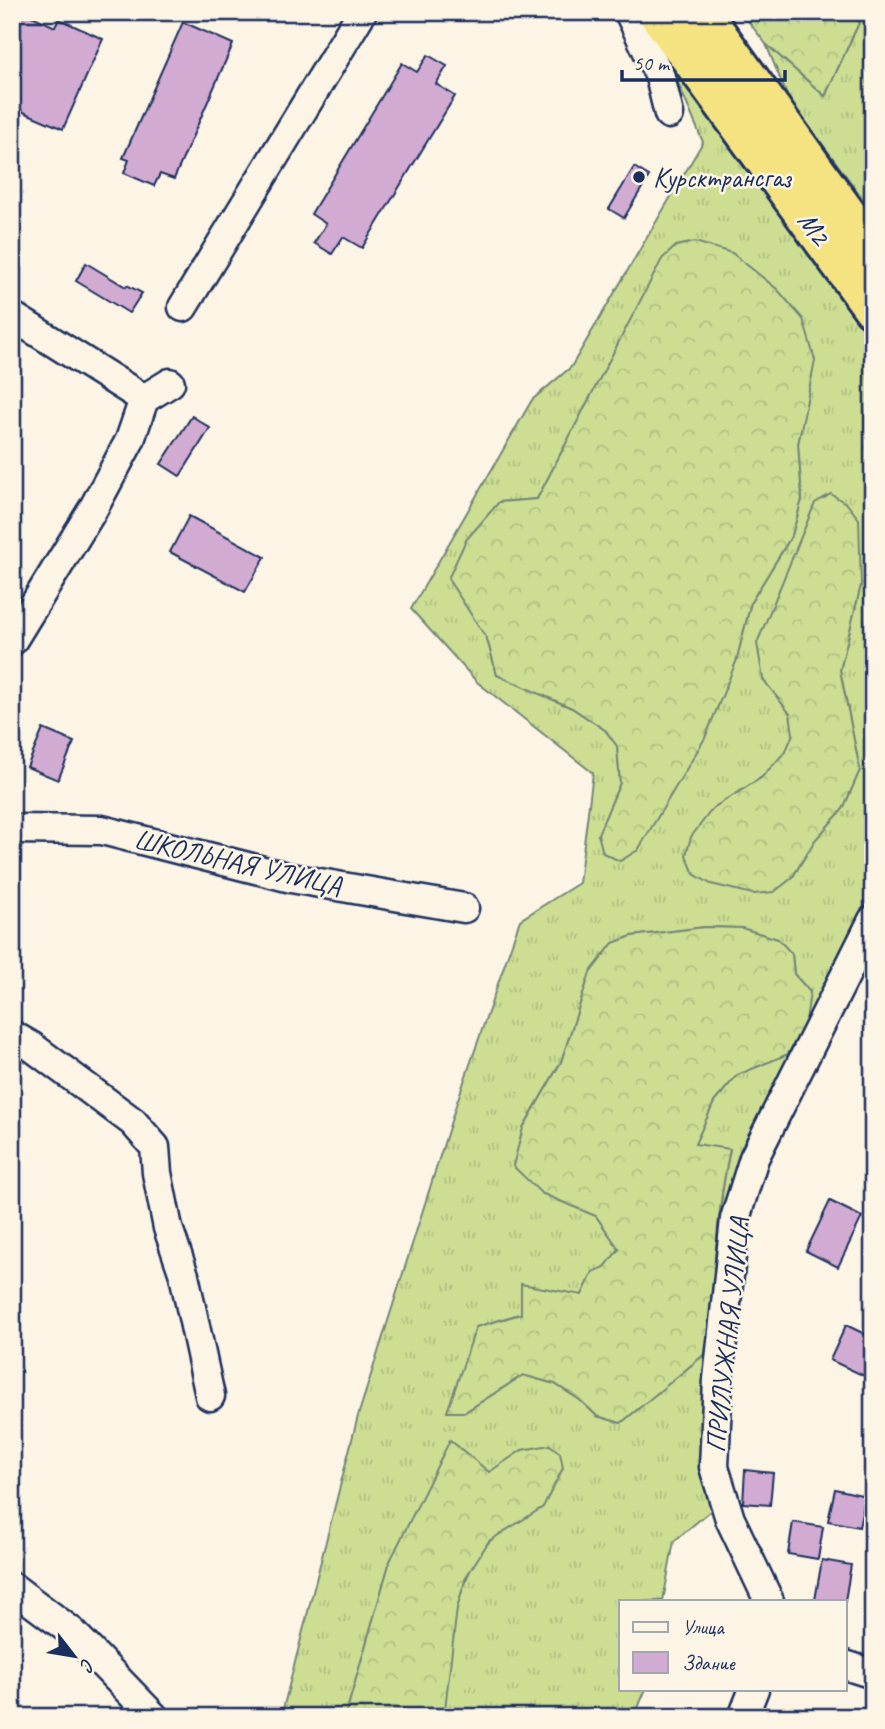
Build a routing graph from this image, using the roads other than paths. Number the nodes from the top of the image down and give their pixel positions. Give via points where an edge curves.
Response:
1 (362, 12) edge
2 (629, 12) edge
3 (657, 12) edge
4 (701, 12) edge
5 (669, 114) dead end
6 (873, 251) edge
7 (183, 307) dead end
8 (873, 308) edge
9 (12, 316) edge
10 (170, 383) dead end
11 (144, 399) junction
12 (12, 641) edge
13 (12, 829) edge
14 (464, 908) dead end
15 (873, 920) edge
16 (12, 1035) edge
17 (210, 1396) dead end
18 (12, 1587) edge
19 (769, 1600) edge
20 (846, 1665) edge
21 (873, 1674) edge
22 (754, 1690) edge
23 (154, 1717) edge
24 (743, 1717) edge

1 - 7 street
2 - 5 street via 660,77
3 - 8 highway, М2
4 - 6 highway
9 - 11 street
10 - 11 street
11 - 12 street via 130,440 93,509
13 - 14 street, ШКОЛЬНАЯ УЛИЦА via 102,830 290,878
15 - 19 street, ПРИЛУЖНАЯ УЛИЦА via 754,1158 735,1219 718,1378 714,1467 730,1519
16 - 17 street via 134,1122 155,1147 166,1217 184,1275
18 - 23 street via 72,1632
20 - 21 street
22 - 24 street

